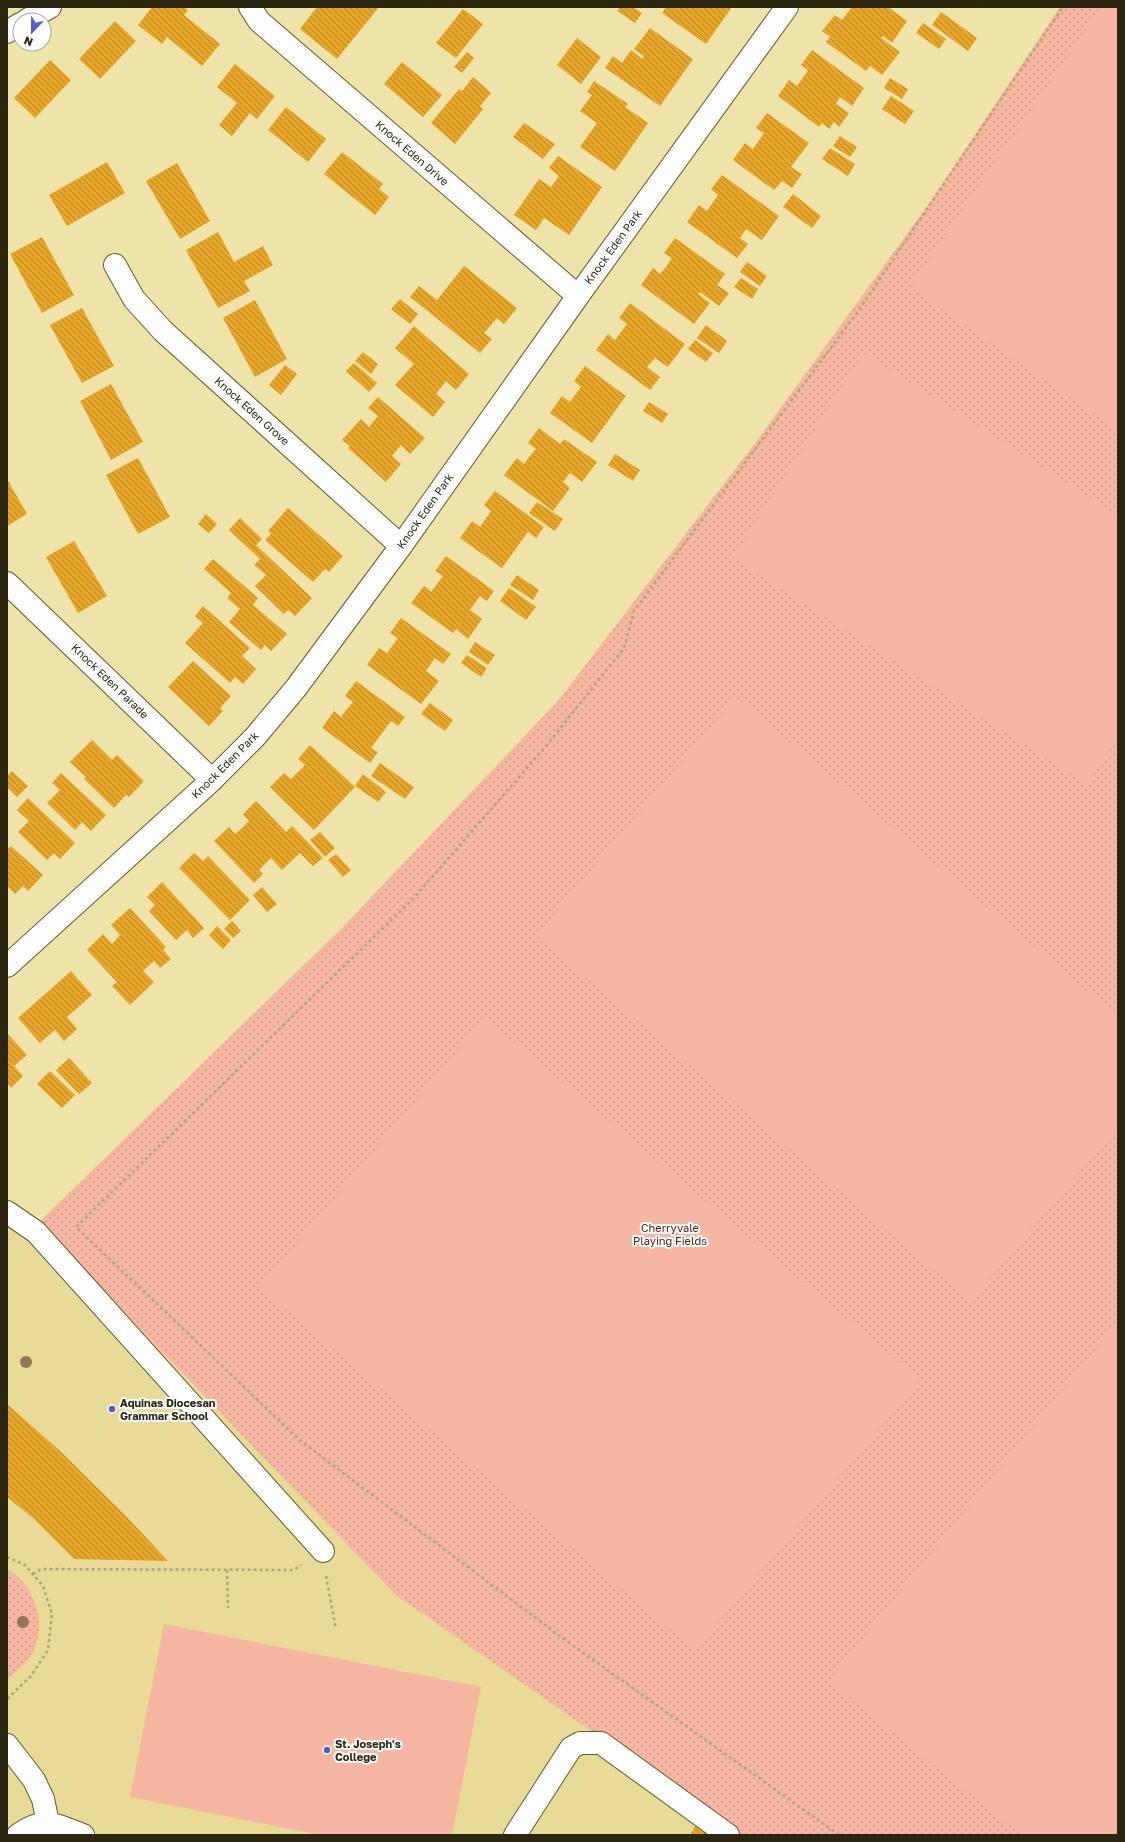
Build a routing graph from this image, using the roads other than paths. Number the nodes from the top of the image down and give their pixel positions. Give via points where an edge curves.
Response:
1 (50, 7) edge
2 (250, 7) edge
3 (787, 7) edge
4 (41, 12) edge
5 (115, 265) dead end
6 (578, 296) junction
7 (401, 546) junction
8 (7, 583) edge
9 (212, 780) junction
10 (7, 966) edge
11 (7, 1212) edge
12 (323, 1551) road end
13 (7, 1745) edge
14 (48, 1823) junction
15 (18, 1835) edge
16 (83, 1835) edge
17 (515, 1835) edge
18 (728, 1835) edge

1 - 4 street
2 - 6 street, Knock Eden Drive via 260,21
3 - 6 street, Knock Eden Park
5 - 7 street, Knock Eden Grove via 134,299 163,330
6 - 7 street, Knock Eden Park
7 - 9 street, Knock Eden Park via 296,688 255,737
8 - 9 street, Knock Eden Parade
9 - 10 street, Knock Eden Park
11 - 12 street via 36,1232
13 - 14 street via 34,1780 43,1799
14 - 15 street via 28,1828
14 - 16 street
17 - 18 street via 571,1748 580,1743 601,1743

